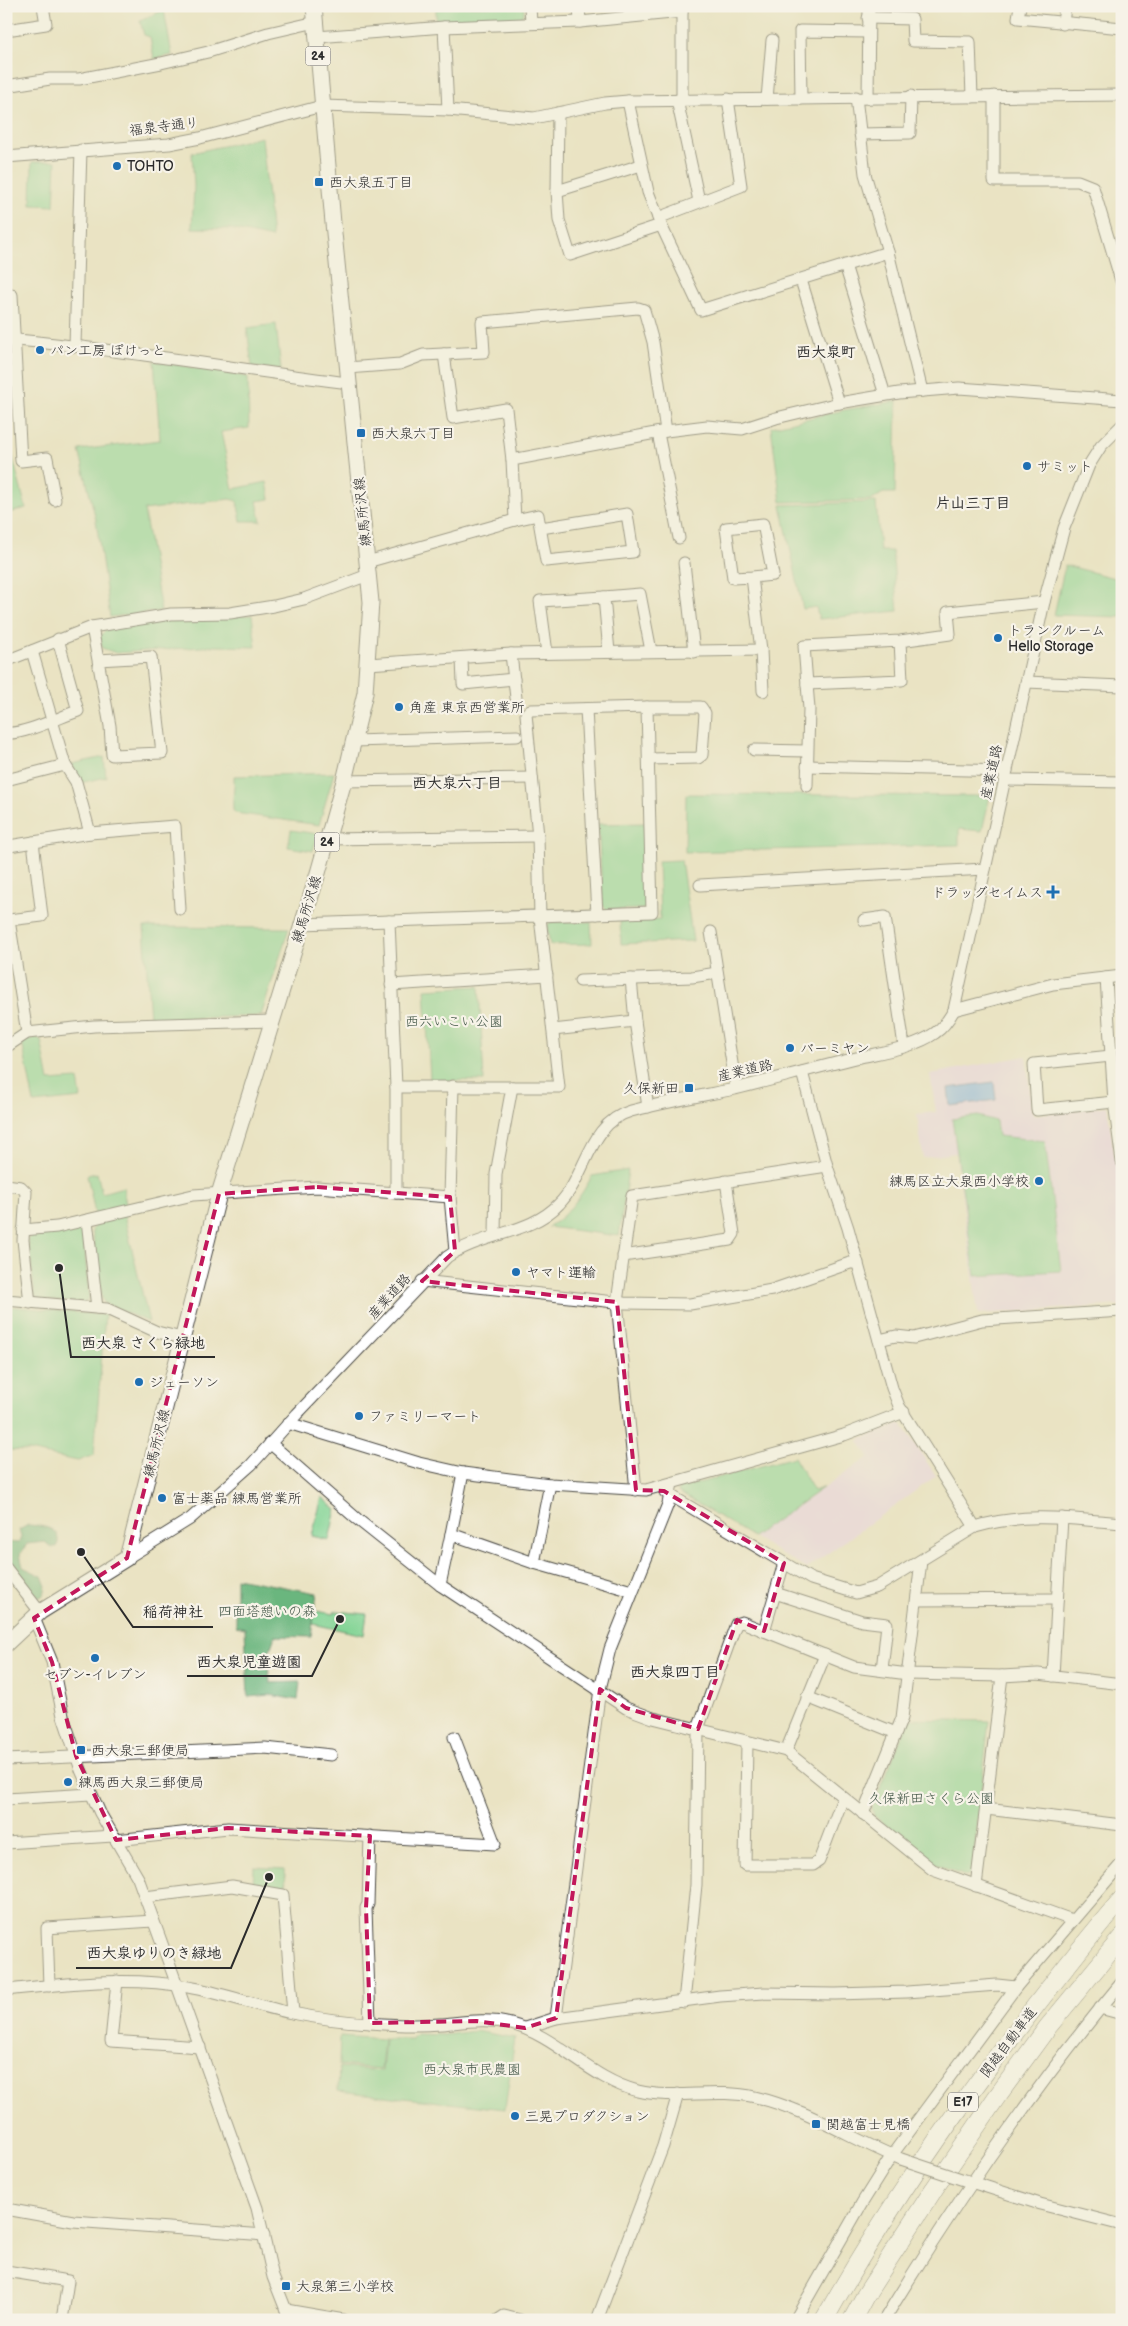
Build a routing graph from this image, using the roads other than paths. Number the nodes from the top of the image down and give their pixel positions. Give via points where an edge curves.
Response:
1 (43, 6) edge
2 (314, 6) edge
3 (530, 6) edge
4 (579, 6) edge
5 (869, 6) edge
6 (1020, 6) edge
7 (1065, 6) edge
8 (682, 9) edge
9 (868, 18) junction
10 (580, 22) junction
11 (531, 24) junction
12 (1063, 24) junction
13 (444, 27) junction
14 (1122, 28) edge
15 (6, 30) edge
16 (316, 30) junction
17 (868, 32) junction
18 (772, 40) dead end
19 (6, 86) edge
20 (1122, 95) edge
21 (911, 96) junction
22 (994, 96) junction
23 (972, 97) junction
24 (856, 98) junction
25 (868, 98) junction
26 (680, 99) junction
27 (728, 99) junction
28 (767, 99) junction
29 (801, 99) junction
30 (628, 101) junction
31 (322, 106) junction
32 (448, 110) junction
33 (558, 113) junction
34 (860, 134) junction
35 (81, 150) junction
36 (6, 157) edge
37 (641, 166) junction
38 (557, 191) junction
39 (699, 201) junction
40 (659, 222) junction
41 (888, 252) junction
42 (846, 266) junction
43 (801, 280) junction
44 (1122, 284) edge
45 (6, 295) edge
46 (10, 339) edge
47 (75, 345) junction
48 (444, 354) junction
49 (348, 375) junction
50 (922, 391) junction
51 (885, 395) junction
52 (1122, 400) edge
53 (839, 402) junction
54 (12, 422) edge
55 (1122, 425) edge
56 (662, 432) junction
57 (512, 460) junction
58 (55, 500) dead end
59 (515, 520) junction
60 (541, 528) junction
61 (679, 538) dead end
62 (684, 563) dead end
63 (367, 568) junction
64 (752, 577) junction
65 (604, 597) junction
66 (1044, 602) junction
67 (92, 627) junction
68 (58, 639) junction
69 (900, 640) junction
70 (761, 650) junction
71 (32, 651) junction
72 (651, 651) junction
73 (609, 652) junction
74 (694, 652) junction
75 (547, 653) junction
76 (511, 654) junction
77 (462, 658) junction
78 (98, 660) junction
79 (6, 661) edge
80 (368, 664) junction
81 (514, 679) junction
82 (1026, 682) junction
83 (807, 684) junction
84 (1122, 686) edge
85 (763, 692) dead end
86 (516, 698) dead end
87 (647, 707) junction
88 (586, 708) junction
89 (52, 721) junction
90 (6, 733) edge
91 (517, 736) dead end
92 (354, 741) junction
93 (754, 750) dead end
94 (807, 751) junction
95 (649, 759) junction
96 (65, 765) junction
97 (807, 766) junction
98 (1006, 775) junction
99 (532, 778) junction
100 (6, 780) edge
101 (344, 781) junction
102 (1122, 782) edge
103 (806, 786) dead end
104 (90, 833) junction
105 (538, 836) junction
106 (328, 839) junction
107 (33, 842) junction
108 (7, 843) edge
109 (985, 868) junction
110 (700, 885) dead end
111 (180, 909) dead end
112 (597, 914) junction
113 (540, 917) junction
114 (864, 920) dead end
115 (389, 921) junction
116 (301, 924) junction
117 (711, 932) dead end
118 (717, 973) junction
119 (547, 975) junction
120 (1122, 976) edge
121 (1106, 978) junction
122 (631, 979) junction
123 (580, 981) dead end
124 (391, 986) junction
125 (954, 1010) junction
126 (271, 1021) junction
127 (635, 1021) junction
128 (1116, 1028) edge
129 (553, 1030) junction
130 (27, 1033) junction
131 (904, 1046) junction
132 (6, 1047) edge
133 (1111, 1056) junction
134 (802, 1072) junction
135 (453, 1086) junction
136 (396, 1087) junction
137 (512, 1087) junction
138 (736, 1088) junction
139 (1114, 1102) junction
140 (648, 1107) junction
141 (1122, 1162) edge
142 (827, 1166) junction
143 (726, 1181) junction
144 (6, 1185) edge
145 (396, 1193) junction
146 (219, 1194) junction
147 (450, 1197) junction
148 (87, 1220) junction
149 (23, 1230) junction
150 (495, 1235) junction
151 (455, 1251) junction
152 (623, 1256) junction
153 (858, 1263) junction
154 (422, 1282) junction
155 (6, 1300) edge
156 (617, 1302) junction
157 (30, 1303) junction
158 (97, 1308) junction
159 (1122, 1311) edge
160 (182, 1338) junction
161 (879, 1340) junction
162 (904, 1412) junction
163 (288, 1423) junction
164 (270, 1443) junction
165 (464, 1473) junction
166 (672, 1483) junction
167 (550, 1484) junction
168 (653, 1489) junction
169 (636, 1490) junction
170 (671, 1495) junction
171 (1062, 1518) junction
172 (1122, 1523) edge
173 (975, 1527) junction
174 (450, 1534) junction
175 (127, 1558) junction
176 (921, 1561) junction
177 (534, 1563) junction
178 (784, 1563) junction
179 (6, 1568) edge
180 (440, 1585) junction
181 (632, 1591) junction
182 (775, 1593) junction
183 (917, 1600) junction
184 (1058, 1600) junction
185 (37, 1615) junction
186 (764, 1631) junction
187 (6, 1644) edge
188 (824, 1655) junction
189 (882, 1670) junction
190 (908, 1674) junction
191 (1002, 1676) junction
192 (1053, 1676) junction
193 (1122, 1684) edge
194 (600, 1689) junction
195 (807, 1697) junction
196 (698, 1729) junction
197 (896, 1733) junction
198 (454, 1737) dead end
199 (747, 1742) junction
200 (786, 1751) junction
201 (331, 1755) dead end
202 (76, 1756) junction
203 (6, 1760) edge
204 (91, 1794) junction
205 (844, 1798) junction
206 (6, 1799) edge
207 (986, 1809) junction
208 (863, 1814) junction
209 (1122, 1825) edge
210 (370, 1836) junction
211 (115, 1838) junction
212 (6, 1844) edge
213 (1122, 1863) edge
214 (976, 1886) junction
215 (145, 1897) junction
216 (1122, 1899) edge
217 (1072, 1920) junction
218 (154, 1921) junction
219 (1122, 1937) edge
220 (117, 1981) junction
221 (1122, 1982) edge
222 (49, 1986) junction
223 (177, 1986) junction
224 (1016, 1987) junction
225 (7, 1994) edge
226 (684, 2002) junction
227 (1100, 2008) junction
228 (293, 2013) junction
229 (1122, 2014) edge
230 (556, 2018) junction
231 (370, 2024) junction
232 (525, 2028) junction
233 (200, 2047) junction
234 (678, 2094) junction
235 (896, 2157) junction
236 (967, 2181) junction
237 (6, 2209) edge
238 (1122, 2225) edge
239 (264, 2235) junction
240 (6, 2271) edge
241 (288, 2315) edge
242 (62, 2320) edge
243 (344, 2320) edge
244 (498, 2320) edge
245 (520, 2320) edge
246 (597, 2320) edge
247 (795, 2320) edge
248 (824, 2320) edge
249 (852, 2320) edge
250 (884, 2320) edge

1 - 15 street via 46,24
2 - 16 main road, 練馬所沢線 / 24
3 - 11 street
4 - 10 street
5 - 9 street
6 - 12 street via 1018,18
7 - 12 street
8 - 10 street
8 - 26 street
9 - 17 street
9 - 23 street via 912,19 913,41 970,42
10 - 11 street
11 - 13 street
12 - 14 street
13 - 16 street
13 - 32 street
16 - 19 street via 268,34 208,52 78,79 50,79
16 - 31 main road, 練馬所沢線 / 24
17 - 25 street
17 - 29 street via 800,31
18 - 28 street
20 - 22 street, 福泉寺通り
21 - 23 street, 福泉寺通り
21 - 25 street, 福泉寺通り
21 - 34 street via 910,132
22 - 23 street, 福泉寺通り
22 - 44 street via 994,181 1078,181 1093,187
24 - 25 street, 福泉寺通り
24 - 29 street, 福泉寺通り
24 - 34 street
26 - 27 street, 福泉寺通り
26 - 30 street, 福泉寺通り
26 - 39 street
27 - 28 street, 福泉寺通り
27 - 39 street via 741,186
28 - 29 street, 福泉寺通り
30 - 33 street, 福泉寺通り
30 - 37 street
31 - 32 street, 福泉寺通り
31 - 35 street, 福泉寺通り via 169,144
31 - 49 main road, 練馬所沢線 / 24
32 - 33 street, 福泉寺通り via 534,118
33 - 38 street
34 - 41 street via 865,174
35 - 36 street, 福泉寺通り
35 - 47 street
37 - 38 street
37 - 40 street
38 - 40 street via 559,220 570,256
39 - 40 street
40 - 43 street via 701,310
41 - 42 street
41 - 50 street
42 - 43 street
42 - 51 street
43 - 53 street
45 - 46 street via 12,295
46 - 47 street
46 - 54 street
47 - 49 street
48 - 49 street via 423,355 400,364
48 - 56 street via 484,352 482,322 644,310 653,342
48 - 57 street via 453,418 506,410
49 - 63 main road, 練馬所沢線 / 24
50 - 51 street
50 - 52 street via 959,388
51 - 53 street
53 - 56 street via 742,430 707,426
54 - 58 street via 21,461 47,458
55 - 66 street, 産業道路 via 1101,446 1086,472 1064,528
56 - 57 street
56 - 61 street
57 - 59 street
59 - 60 street via 538,515
59 - 63 street
60 - 60 street via 627,514 633,552 546,560
62 - 74 street
63 - 67 street via 304,600 230,613 171,614
63 - 80 main road, 練馬所沢線 / 24 via 370,602
64 - 64 street via 772,575 763,524 726,528 733,578
64 - 70 street
65 - 72 street via 640,594
65 - 73 street
65 - 75 street via 540,601
66 - 69 street via 948,612 950,634
66 - 82 street, 産業道路
67 - 68 street
67 - 78 street
68 - 71 street
68 - 89 street via 78,712
69 - 83 street via 804,646
69 - 83 street via 902,680
70 - 74 street
70 - 85 street
71 - 79 street
71 - 89 street
72 - 73 street
72 - 74 street
73 - 75 street
75 - 76 street
76 - 77 street
76 - 81 street
77 - 80 street
77 - 81 street via 463,684
78 - 78 street via 112,755 162,753 151,657
80 - 92 main road, 練馬所沢線 / 24
81 - 86 street
82 - 84 street
82 - 98 street, 産業道路
83 - 94 street
87 - 88 street
87 - 95 street
87 - 95 street via 701,707 705,713 702,755 698,758
88 - 99 street via 530,710 526,714
88 - 112 street
89 - 90 street
89 - 96 street
91 - 92 street
92 - 101 main road, 練馬所沢線 / 24
93 - 94 street
94 - 97 street
95 - 112 street via 652,912
96 - 100 street
96 - 104 street via 76,782
97 - 98 street
97 - 103 street
98 - 102 street
98 - 109 street, 産業道路
99 - 101 street
99 - 105 street
101 - 106 main road, 練馬所沢線 / 24
104 - 107 street
104 - 111 street via 175,826
105 - 106 street
105 - 113 street
106 - 116 main road, 練馬所沢線 / 24
107 - 108 street
107 - 130 street via 42,916 9,920
109 - 110 street
109 - 125 street, 産業道路
112 - 113 street
113 - 115 street
113 - 119 street
114 - 131 street via 885,917
115 - 116 street
115 - 124 street
116 - 126 main road, 練馬所沢線 / 24
117 - 118 street
118 - 122 street
118 - 138 street
119 - 124 street
119 - 129 street
120 - 121 street
121 - 125 street via 1054,984
121 - 128 street
122 - 123 street
122 - 127 street
124 - 136 street
125 - 131 street, 産業道路 via 934,1034
126 - 130 street via 127,1024
126 - 146 main road, 練馬所沢線 / 24
127 - 129 street
127 - 140 street
128 - 133 street
129 - 137 street via 559,1087
130 - 132 street
131 - 134 street, 産業道路
133 - 139 street
133 - 139 street via 1034,1064 1037,1110
134 - 138 street, 産業道路
134 - 142 street
135 - 136 street
135 - 137 street
135 - 147 street
136 - 145 street
137 - 150 street via 496,1174
138 - 140 street, 産業道路
139 - 141 street
140 - 150 street, 産業道路 via 618,1116 604,1128 566,1197 557,1207 534,1223
142 - 143 street
142 - 153 street
143 - 152 street via 632,1196
143 - 152 street via 734,1234 730,1240
144 - 149 street via 21,1187 26,1192
145 - 146 street via 309,1187
145 - 147 street
146 - 148 street via 193,1195
146 - 160 main road, 練馬所沢線 / 24
147 - 151 street
148 - 149 street
148 - 158 street
149 - 157 street
150 - 151 street, 産業道路
151 - 154 street, 産業道路
152 - 156 street
153 - 156 street via 772,1290 690,1304
153 - 161 street
154 - 156 street
154 - 163 street, 産業道路
155 - 157 street
156 - 169 street
157 - 158 street
158 - 160 street via 108,1309 157,1332
159 - 161 street via 982,1320 914,1338 896,1336
160 - 175 main road, 練馬所沢線 / 24
161 - 162 street via 892,1388
162 - 166 street via 844,1435
162 - 173 street
163 - 164 street, 産業道路
163 - 165 street via 419,1463
164 - 175 street, 産業道路 via 251,1465 190,1520
164 - 180 street via 357,1519
165 - 167 street
165 - 174 street
166 - 168 street
166 - 170 street
167 - 169 street
167 - 177 street
168 - 169 street
168 - 170 street
170 - 178 street
170 - 181 street
171 - 172 street
171 - 173 street via 1025,1517
171 - 184 street
173 - 176 street
174 - 177 street
174 - 180 street
175 - 185 main road
176 - 178 street via 877,1587 858,1594 811,1579
176 - 183 street
177 - 181 street
178 - 182 street
179 - 185 street
180 - 194 street
181 - 194 street via 610,1650
182 - 186 street
182 - 189 street via 862,1621 887,1624
183 - 184 street
183 - 190 street
184 - 192 street
185 - 187 main road
185 - 202 street
186 - 188 street
186 - 196 street via 742,1622 736,1624
188 - 189 street via 854,1667
188 - 195 street
189 - 190 street
190 - 191 street
190 - 197 street via 902,1718
191 - 192 street
191 - 207 street
192 - 193 street
194 - 196 street via 626,1708
194 - 230 street
195 - 197 street
195 - 200 street
196 - 199 street
196 - 226 street via 696,1886
197 - 208 street
198 - 210 street via 495,1844
199 - 200 street
199 - 205 street via 745,1865 813,1865 819,1861
200 - 205 street
201 - 202 street via 265,1748
202 - 203 street
202 - 204 street
204 - 206 street
204 - 211 street
205 - 208 street
207 - 209 street
207 - 214 street
208 - 214 street via 933,1870
210 - 211 street via 228,1828
210 - 231 street via 366,1908
211 - 212 street
211 - 215 street
213 - 217 street
214 - 217 street
215 - 218 street
215 - 228 street via 232,1886 283,1895
216 - 248 highway, 関越自動車道 / E17 via 1058,1977 932,2144
217 - 224 street
218 - 222 street via 47,1928
218 - 223 street
219 - 249 highway, 関越自動車道 / E17 via 1047,2028 996,2098 928,2197
220 - 222 street
220 - 223 street
220 - 233 street via 111,2041
221 - 227 street
222 - 225 street
223 - 228 street
223 - 233 street
224 - 226 street via 997,1985 835,1994 764,1992
224 - 235 street
226 - 230 street
227 - 229 street
227 - 236 street
228 - 231 street
230 - 232 street
231 - 232 street via 476,2021
232 - 234 street via 612,2081 637,2091
233 - 239 street
234 - 235 street via 735,2094 763,2099 793,2108
234 - 246 street via 663,2146
235 - 236 street, bridge
235 - 247 street via 862,2203
236 - 238 street
236 - 250 street
237 - 239 street via 73,2221
239 - 241 street
240 - 242 street via 68,2281
241 - 243 street
244 - 245 street via 504,2316

